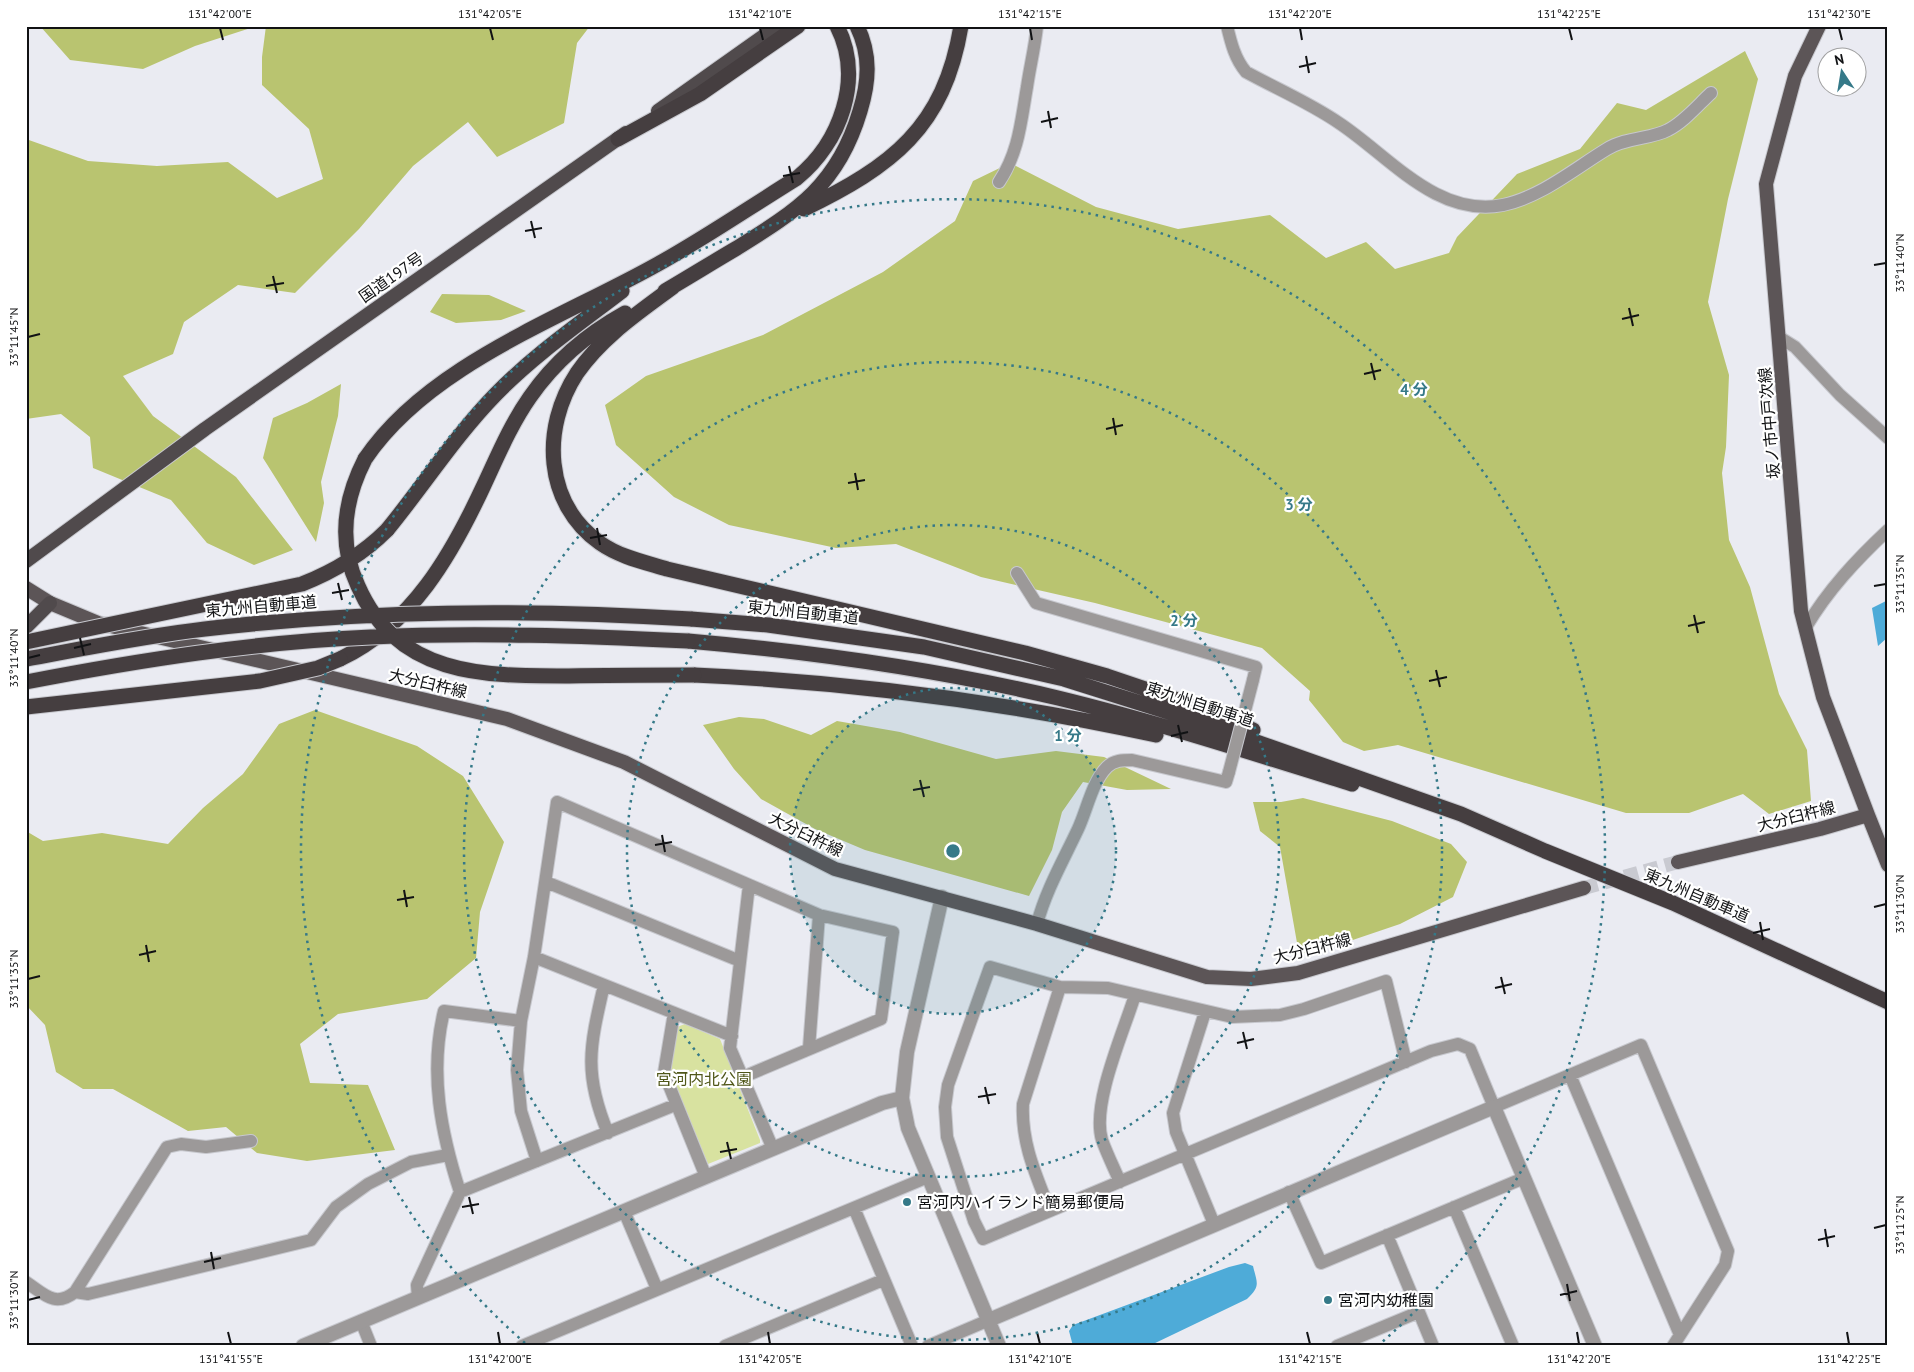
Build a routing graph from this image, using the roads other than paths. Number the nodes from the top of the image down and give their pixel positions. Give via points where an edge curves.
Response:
1 (778, 26) edge
2 (798, 26) edge
3 (825, 26) edge
4 (837, 26) edge
5 (858, 26) edge
6 (960, 26) edge
7 (1037, 26) edge
8 (1227, 26) edge
9 (1819, 26) edge
10 (849, 62) junction
11 (1711, 93) dead end
12 (618, 139) junction
13 (999, 182) dead end
14 (785, 218) junction
15 (660, 263) junction
16 (672, 287) junction
17 (1779, 337) junction
18 (1888, 438) edge
19 (1888, 530) edge
20 (26, 561) edge
21 (1017, 573) dead end
22 (26, 588) edge
23 (50, 603) junction
24 (26, 627) edge
25 (1806, 627) junction
26 (26, 642) edge
27 (26, 659) edge
28 (26, 682) edge
29 (26, 707) edge
30 (1258, 755) junction
31 (1461, 814) junction
32 (1868, 815) junction
33 (1545, 851) junction
34 (1678, 862) tunnel mouth
35 (1888, 866) edge
36 (546, 882) junction
37 (749, 885) junction
38 (1584, 888) tunnel mouth
39 (942, 897) junction
40 (819, 915) junction
41 (1038, 924) junction
42 (534, 957) junction
43 (740, 961) junction
44 (604, 985) junction
45 (1060, 987) junction
46 (1135, 995) junction
47 (1888, 1002) edge
48 (1205, 1012) junction
49 (674, 1013) junction
50 (521, 1021) junction
51 (732, 1036) junction
52 (809, 1048) junction
53 (1406, 1062) junction
54 (1570, 1075) junction
55 (743, 1077) junction
56 (902, 1098) junction
57 (675, 1105) junction
58 (1494, 1107) junction
59 (608, 1133) junction
60 (251, 1141) dead end
61 (773, 1149) junction
62 (1185, 1154) junction
63 (448, 1155) junction
64 (537, 1161) junction
65 (706, 1177) junction
66 (928, 1177) junction
67 (1524, 1178) junction
68 (1120, 1182) junction
69 (460, 1192) junction
70 (1289, 1192) junction
71 (1454, 1207) junction
72 (854, 1208) junction
73 (624, 1211) junction
74 (1050, 1211) junction
75 (1214, 1224) junction
76 (1387, 1235) junction
77 (883, 1280) junction
78 (26, 1282) edge
79 (657, 1289) junction
80 (75, 1292) junction
81 (418, 1298) junction
82 (1419, 1312) junction
83 (988, 1320) junction
84 (361, 1321) junction
85 (1680, 1335) junction
86 (303, 1346) edge
87 (371, 1346) edge
88 (522, 1346) edge
89 (725, 1346) edge
90 (912, 1346) edge
91 (928, 1346) edge
92 (999, 1346) edge
93 (1337, 1346) edge
94 (1433, 1346) edge
95 (1513, 1346) edge
96 (1595, 1346) edge
97 (1673, 1346) edge

1 - 12 highway, 国道197号
2 - 12 highway via 700,94
3 - 10 highway via 838,38
4 - 10 highway
5 - 14 highway via 868,69 858,118 843,153 827,178
6 - 14 highway via 954,58 939,98 926,120 902,148 868,175
7 - 13 street via 1018,144
8 - 11 street via 1232,47 1246,72 1341,124 1397,169 1451,202 1471,206 1503,205 1536,193 1610,147 1667,131
9 - 17 main road, 坂ノ市中戸次線 via 1795,76 1766,184
10 - 15 highway via 846,98 838,124 811,167
12 - 20 highway, 国道197号 via 205,429
14 - 16 highway
15 - 26 highway, bridge via 540,354 497,393 387,530 339,568 302,584
15 - 30 highway, bridge via 540,325 462,370 402,413 365,459 356,477 346,513 350,566 370,610 390,634 434,662 496,676 694,675 810,682 935,695 1054,714
16 - 29 highway, bridge via 590,334 556,364 518,417 462,531 438,572 410,606 381,633 340,659 260,681
16 - 31 highway via 604,341 577,373 559,410 552,449 558,489 575,520 601,544 667,569 1025,653 1107,676 1184,702 1428,797
17 - 18 street via 1795,347 1840,396
17 - 25 main road, 坂ノ市中戸次線 via 1801,610
19 - 25 street via 1836,583
21 - 41 street, bridge via 1036,603 1256,667 1226,782 1132,760 1119,760 1108,766 1099,777 1046,894
22 - 23 main road, 大分臼杵線
23 - 24 highway
23 - 39 main road, 大分臼杵線 via 98,623 507,719 624,762 835,869
25 - 32 main road, 坂ノ市中戸次線 via 1823,697
27 - 31 highway, 東九州自動車道, bridge via 203,629 361,615 599,613 768,625 924,646 1064,679 1197,721
28 - 30 highway, 東九州自動車道, bridge via 207,652 369,637 517,634 688,641 846,658 990,683 1129,717
30 - 33 highway, 東九州自動車道
31 - 33 highway, 東九州自動車道
32 - 34 main road, 大分臼杵線
32 - 35 main road
33 - 47 highway, 東九州自動車道 via 1673,903
36 - 37 street via 557,802
36 - 42 street
36 - 43 street
37 - 40 street
37 - 43 street
38 - 41 main road, 大分臼杵線 via 1298,973 1251,979 1207,977
39 - 41 main road, 大分臼杵線
39 - 56 street via 907,1052
40 - 52 street
40 - 52 street via 893,932 881,1019
42 - 44 street
42 - 50 street
43 - 51 street
44 - 49 street
44 - 59 street via 590,1065 595,1101
45 - 46 street via 1108,988
45 - 74 street via 1024,1104 1022,1123 1027,1151
45 - 74 street via 990,967 954,1068 945,1107 947,1137 983,1239
46 - 48 street
46 - 68 street via 1107,1080 1100,1118 1102,1139
48 - 53 street via 1232,1017 1280,1015 1386,981
48 - 62 street via 1173,1113
49 - 51 street
49 - 57 street via 664,1066
50 - 63 street via 444,1011 438,1035 436,1071 439,1110
50 - 64 street via 517,1089 520,1111
51 - 55 street via 730,1048
52 - 55 street
53 - 58 street via 1458,1044 1470,1049
53 - 62 street
54 - 58 street
54 - 85 street
54 - 85 street via 1641,1045 1714,1214 1728,1251 1725,1265
55 - 61 street
56 - 61 street via 882,1103
56 - 66 street via 908,1128
57 - 59 street
57 - 65 street
58 - 67 street
58 - 70 street
59 - 64 street
60 - 80 street via 206,1147 166,1146
61 - 65 street
62 - 68 street
62 - 75 street
63 - 69 street
63 - 80 street via 411,1162 363,1188 336,1207 312,1240 88,1294
64 - 69 street
65 - 73 street
66 - 72 street
66 - 83 street
67 - 71 street
67 - 96 street
68 - 74 street
69 - 81 street via 417,1285
70 - 75 street
70 - 76 street via 1321,1262
71 - 76 street
71 - 95 street
72 - 77 street
72 - 79 street
73 - 79 street
73 - 81 street
75 - 83 street
76 - 82 street
77 - 89 street
77 - 90 street
78 - 80 street via 53,1300 65,1300
79 - 88 street
81 - 84 street
82 - 93 street
82 - 94 street
83 - 91 street
83 - 92 street
84 - 86 street
84 - 87 street
85 - 97 street

